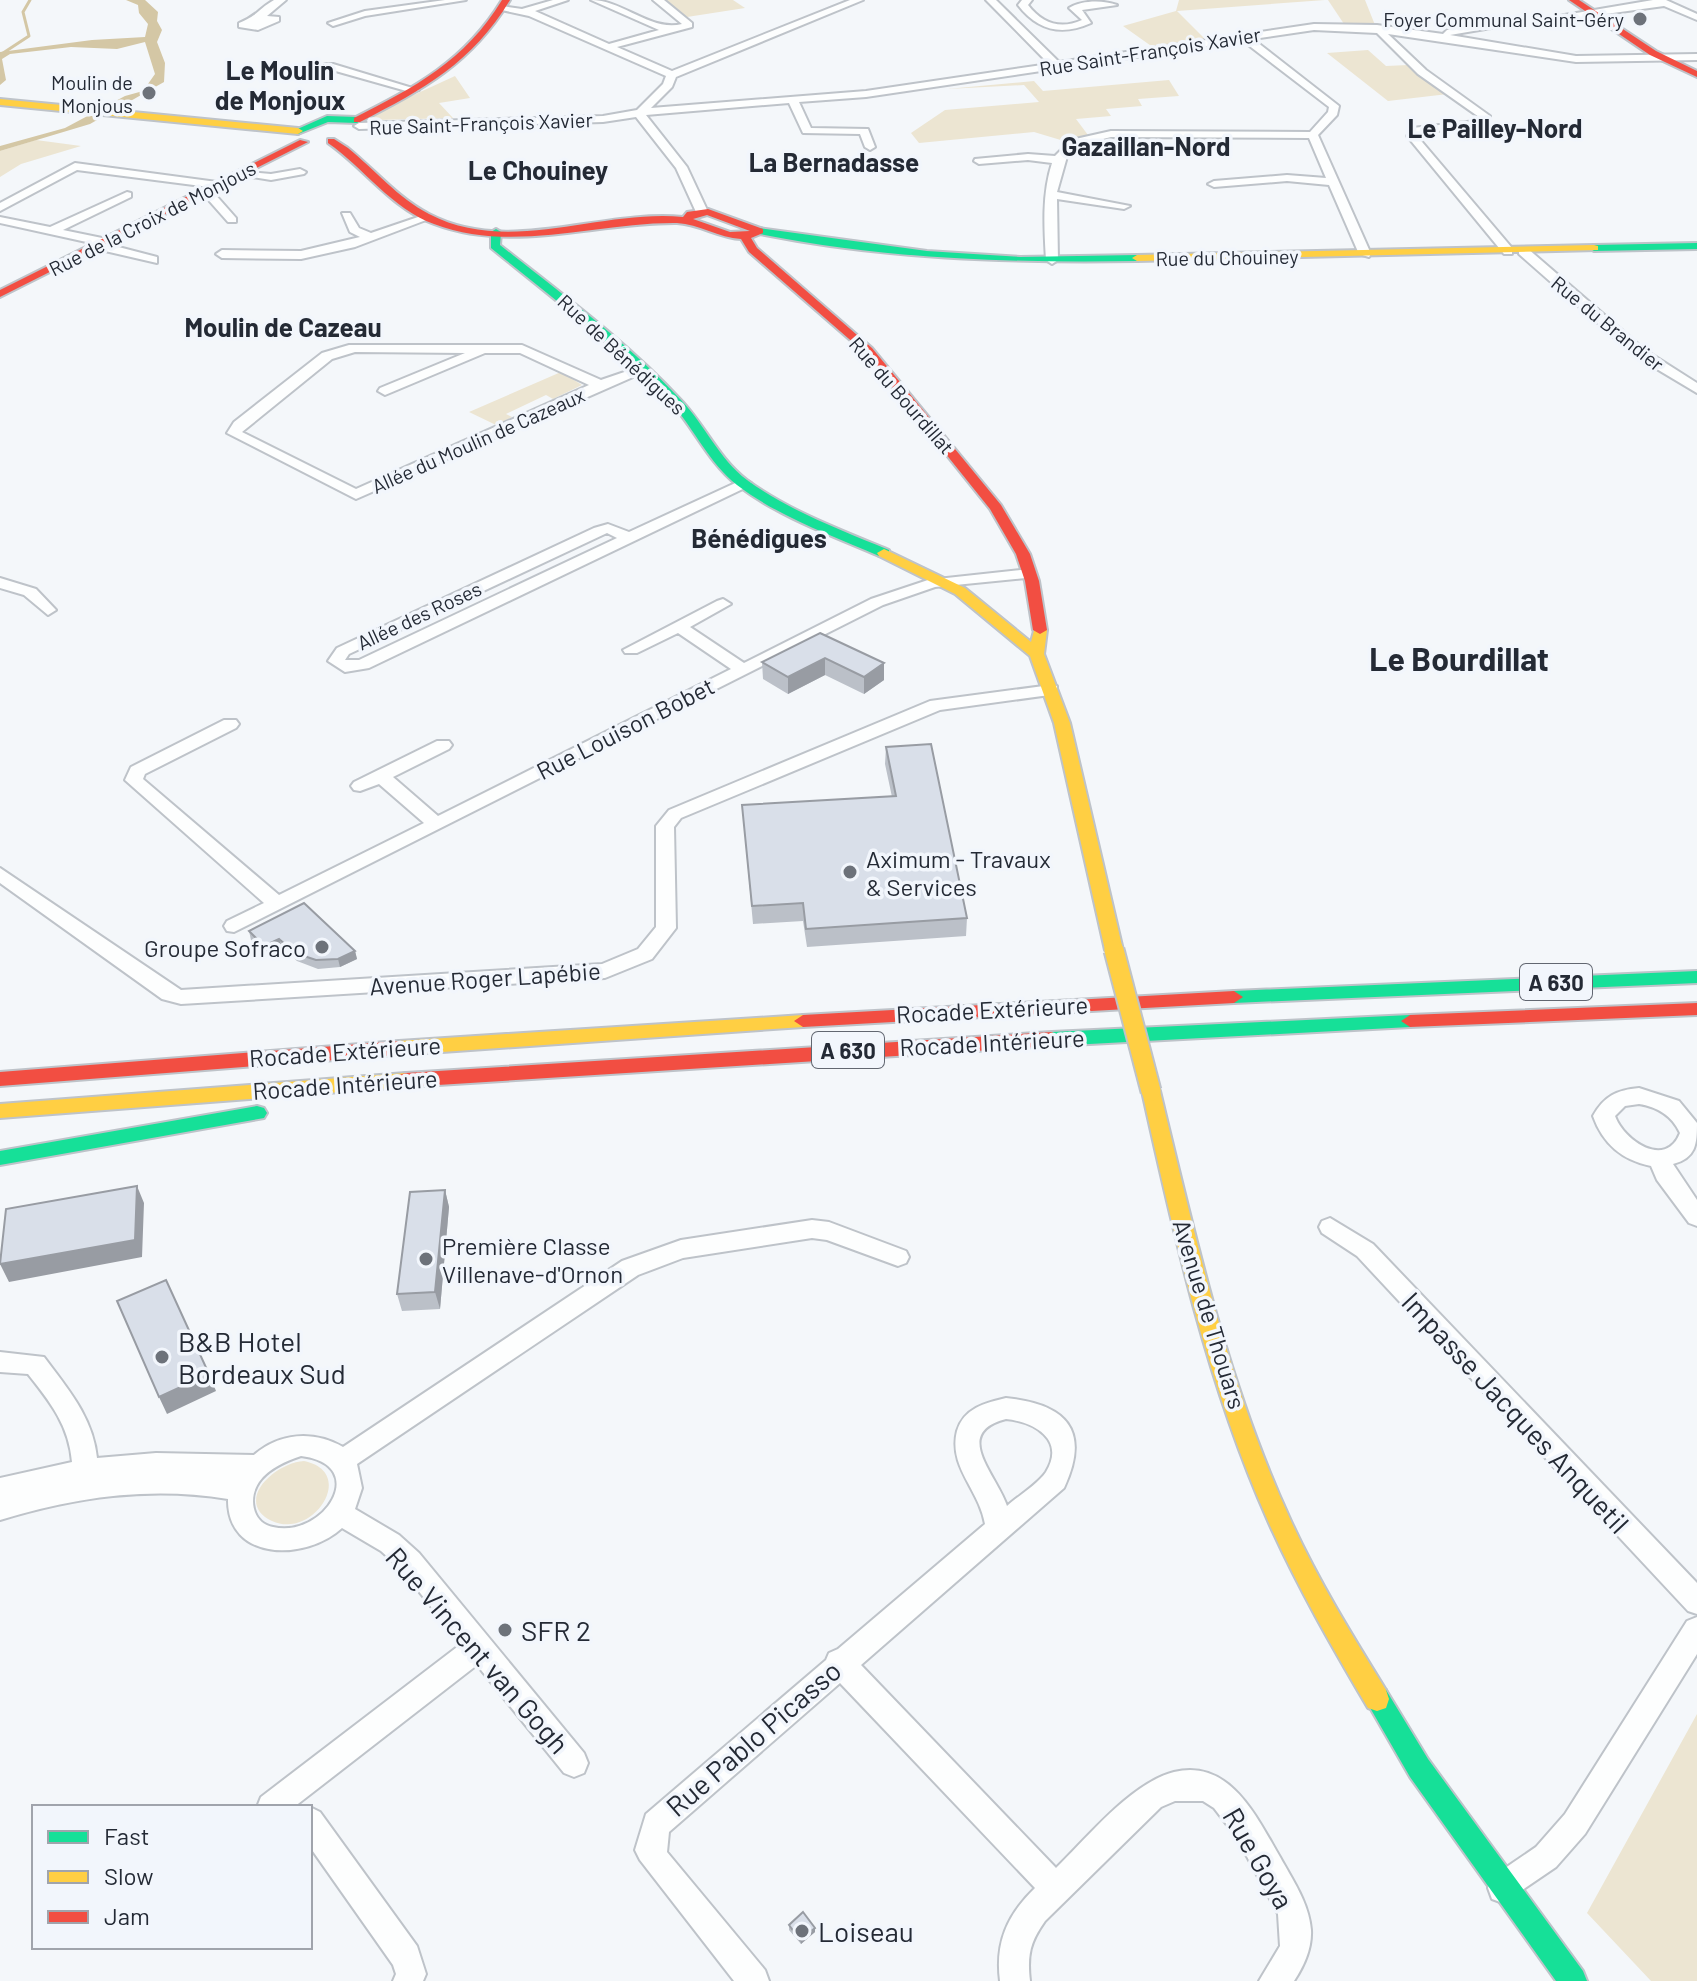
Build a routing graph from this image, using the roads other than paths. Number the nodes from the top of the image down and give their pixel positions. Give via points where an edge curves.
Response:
1 (281, 0) edge
2 (461, 0) edge
3 (563, 0) edge
4 (621, 0) edge
5 (658, 0) edge
6 (858, 0) edge
7 (991, 0) edge
8 (1027, 0) edge
9 (1573, 0) edge
10 (601, 2) edge
11 (1662, 2) edge
12 (504, 5) edge
13 (1593, 8) edge
14 (1076, 10) dead end
15 (525, 11) junction
16 (1030, 15) junction
17 (1006, 16) junction
18 (1697, 17) edge
19 (261, 18) dead end
20 (1540, 20) dead end
21 (333, 23) dead end
22 (1494, 25) dead end
23 (1377, 28) junction
24 (669, 31) junction
25 (1438, 36) junction
26 (1244, 37) junction
27 (608, 47) junction
28 (1663, 59) junction
29 (1693, 60) edge
30 (329, 66) dead end
31 (1057, 66) junction
32 (1697, 74) edge
33 (672, 75) junction
34 (410, 89) junction
35 (793, 99) junction
36 (0, 101) edge
37 (642, 111) junction
38 (334, 118) junction
39 (603, 119) junction
40 (358, 123) junction
41 (649, 126) junction
42 (1313, 135) junction
43 (300, 136) junction
44 (331, 141) junction
45 (870, 147) dead end
46 (1058, 160) junction
47 (979, 161) dead end
48 (300, 172) dead end
49 (239, 174) junction
50 (1331, 182) junction
51 (1214, 184) dead end
52 (210, 189) junction
53 (127, 195) dead end
54 (1053, 195) junction
55 (1124, 206) dead end
56 (0, 208) edge
57 (346, 215) dead end
58 (694, 216) junction
59 (428, 217) junction
60 (0, 220) edge
61 (232, 220) dead end
62 (53, 230) junction
63 (496, 232) junction
64 (752, 235) junction
65 (367, 236) junction
66 (100, 244) junction
67 (1697, 246) edge
68 (1516, 251) junction
69 (222, 254) dead end
70 (1365, 254) junction
71 (153, 260) dead end
72 (1052, 260) junction
73 (0, 294) edge
74 (482, 348) junction
75 (635, 364) junction
76 (593, 382) junction
77 (1697, 389) edge
78 (385, 391) dead end
79 (744, 483) junction
80 (628, 537) junction
81 (1030, 574) junction
82 (945, 581) junction
83 (0, 583) edge
84 (723, 604) dead end
85 (48, 610) dead end
86 (678, 626) junction
87 (631, 650) dead end
88 (1037, 654) junction
89 (742, 669) junction
90 (1051, 690) junction
91 (230, 724) dead end
92 (443, 745) dead end
93 (381, 776) junction
94 (360, 786) dead end
95 (436, 823) junction
96 (0, 874) edge
97 (277, 904) junction
98 (234, 926) dead end
99 (1504, 966) dead end
100 (1697, 977) edge
101 (1414, 988) junction
102 (1697, 1009) edge
103 (1327, 1024) junction
104 (1641, 1030) dead end
105 (647, 1062) junction
106 (0, 1079) edge
107 (0, 1111) edge
108 (0, 1158) edge
109 (1660, 1158) dead end
110 (1697, 1217) edge
111 (1330, 1227) dead end
112 (898, 1257) dead end
113 (0, 1362) edge
114 (342, 1461) junction
115 (254, 1466) junction
116 (84, 1478) junction
117 (0, 1489) edge
118 (240, 1490) junction
119 (0, 1509) edge
120 (339, 1513) junction
121 (998, 1527) junction
122 (1697, 1602) edge
123 (1697, 1630) edge
124 (479, 1647) junction
125 (839, 1662) junction
126 (574, 1763) dead end
127 (287, 1802) edge
128 (312, 1825) edge
129 (1503, 1888) junction
130 (1056, 1889) junction
131 (408, 1981) edge
132 (754, 1981) edge
133 (1015, 1981) edge
134 (1274, 1981) edge
135 (1573, 1981) edge

1 - 19 street
2 - 21 street via 366,11
3 - 15 street
4 - 10 street
5 - 24 street via 689,23
6 - 33 street
7 - 17 street
8 - 16 street via 1023,5
9 - 13 main road
10 - 24 street
11 - 13 street
11 - 18 street
12 - 15 street
12 - 34 main road via 490,31 443,72
13 - 20 street
13 - 28 main road
13 - 29 main road
14 - 16 street via 1088,21 1047,27
15 - 27 street
16 - 17 street
17 - 31 street
22 - 25 street
23 - 25 street, Rue Saint-François Xavier
23 - 26 street, Rue Saint-François Xavier via 1314,27
23 - 68 street, Rue du Brandier via 1422,72 1485,116 1479,124 1416,130 1412,136
24 - 27 street
25 - 28 street, Rue Saint-François Xavier via 1563,58
26 - 31 street, Rue Saint-François Xavier
26 - 42 street via 1331,100 1333,113
27 - 33 street
28 - 29 street, Rue Saint-François Xavier
28 - 32 main road
30 - 34 street
31 - 35 street, Rue Saint-François Xavier
33 - 37 street
34 - 38 main road
34 - 40 main road
35 - 37 street, Rue Saint-François Xavier
35 - 45 street via 807,131 855,128 864,131
36 - 43 main road
37 - 39 street, Rue Saint-François Xavier
37 - 41 street
38 - 40 main road
38 - 43 main road, Rue de la Croix de Monjous
39 - 40 street, Rue Saint-François Xavier
39 - 41 street, Rue Saint-François Xavier
40 - 44 main road
41 - 58 street via 681,167
42 - 46 street via 1141,133 1078,141
42 - 50 street
43 - 44 main road
43 - 49 main road, Rue de la Croix de Monjous
44 - 59 main road
46 - 47 street
46 - 54 street
48 - 49 street via 271,177
49 - 52 main road, Rue de la Croix de Monjous
50 - 51 street via 1287,178
50 - 70 street
52 - 56 street via 75,166
52 - 61 street
52 - 66 main road, Rue de la Croix de Monjous
53 - 62 street
54 - 55 street
54 - 72 street via 1048,225
57 - 65 street via 354,230
58 - 63 main road
58 - 64 main road, Rue du Chouiney
59 - 63 main road via 458,228
59 - 65 street
60 - 62 street
62 - 66 street
63 - 75 main road, Rue de Bénédigues via 495,246 556,292
64 - 72 main road, Rue du Chouiney via 947,256
64 - 81 main road, Rue du Bourdillat via 753,250 868,350 1003,513
65 - 69 street via 301,255
66 - 71 street
66 - 73 main road, Rue de la Croix de Monjous
67 - 68 main road, Rue du Chouiney
68 - 70 main road, Rue du Chouiney
68 - 77 street, Rue du Brandier via 1640,353
70 - 72 main road, Rue du Chouiney
74 - 76 street, Allée du Moulin de Cazeaux via 531,351
74 - 76 street, Allée du Moulin de Cazeaux via 339,350 234,433 356,495
74 - 78 street
75 - 76 street, Allée du Moulin de Cazeaux
75 - 79 main road, Rue de Bénédigues via 684,410 712,453
79 - 80 street, Allée des Roses
79 - 82 main road, Rue de Bénédigues via 807,519
80 - 80 street, Allée des Roses via 363,665 345,667 336,661 343,651 599,531 608,528
81 - 82 street, Rue Louison Bobet
81 - 88 main road, Avenue de Thouars via 1042,645
82 - 88 main road, Rue de Bénédigues via 988,610
82 - 89 street, Rue Louison Bobet via 877,602
83 - 85 street via 30,592
84 - 86 street
86 - 87 street
86 - 89 street
88 - 90 main road, Avenue de Thouars
89 - 95 street, Rue Louison Bobet
90 - 96 street, Avenue Roger Lapébie via 936,705 675,814 665,826 666,928 645,954 605,971 181,997 148,980
90 - 129 main road, Avenue de Thouars, bridge via 1193,1276 1268,1495 1342,1642 1419,1768
91 - 97 street via 137,771 134,780
92 - 93 street
93 - 94 street
93 - 95 street
95 - 97 street, Rue Louison Bobet
97 - 98 street, Rue Louison Bobet
99 - 101 main road via 1461,969
100 - 101 main road, Rocade Extérieure / A 630
101 - 106 main road, Rocade Extérieure / A 630 via 628,1030
102 - 103 main road, Rocade Intérieure / A 630
103 - 104 main road via 1499,1033
103 - 105 main road, Rocade Intérieure / A 630
105 - 107 main road, Rocade Intérieure / A 630
105 - 108 main road via 307,1105
109 - 110 street via 1665,1174
111 - 122 street, Impasse Jacques Anquetil via 1365,1250
112 - 114 street via 812,1229 652,1257 571,1305
113 - 116 street via 35,1364 86,1444
114 - 115 street via 332,1451 301,1445
114 - 120 street via 350,1486
115 - 116 street via 162,1461
115 - 118 street
116 - 117 street
116 - 118 street
116 - 119 street
118 - 120 street via 238,1509 245,1525 259,1537 279,1542 323,1529
120 - 124 street, Rue Vincent van Gogh via 410,1561
121 - 121 street, Rue Pablo Picasso via 1055,1480 1066,1463 1066,1446 1051,1423 1018,1407 985,1415 970,1428 966,1446 992,1499
121 - 125 street, Rue Pablo Picasso
123 - 129 street via 1575,1824 1546,1857
124 - 126 street, Rue Vincent van Gogh
124 - 127 street
125 - 130 street
125 - 132 street, Rue Pablo Picasso via 667,1810 650,1840 657,1862
128 - 131 street via 406,1957
129 - 135 main road, Avenue de Thouars
130 - 133 street, Rue Goya via 1018,1933 1012,1957
130 - 134 street, Rue Goya via 1151,1797 1170,1785 1207,1787 1220,1793 1243,1819 1291,1908 1295,1947

